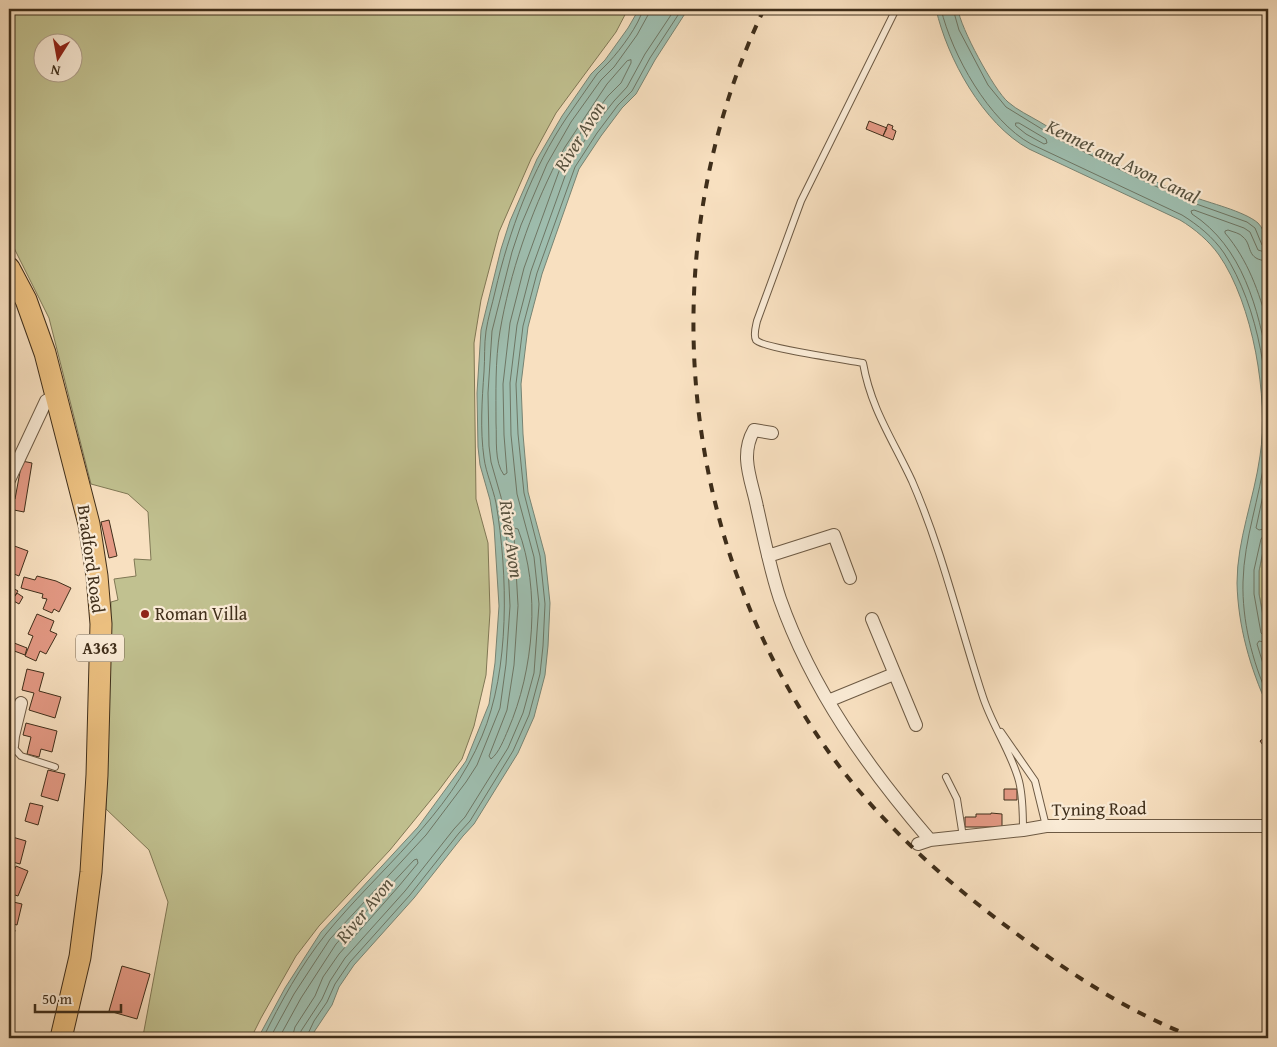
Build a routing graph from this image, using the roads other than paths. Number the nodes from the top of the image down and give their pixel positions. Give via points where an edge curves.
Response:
1 (896, 9) edge
2 (9, 268) edge
3 (56, 395) junction
4 (772, 433) dead end
5 (9, 480) edge
6 (768, 556) junction
7 (850, 578) dead end
8 (872, 619) dead end
9 (894, 674) junction
10 (828, 701) junction
11 (21, 703) dead end
12 (995, 723) junction
13 (916, 725) dead end
14 (10, 747) edge
15 (55, 766) dead end
16 (946, 777) dead end
17 (1046, 826) junction
18 (1268, 826) edge
19 (1024, 830) junction
20 (963, 837) junction
21 (61, 1038) edge

1 - 12 lane via 801,201 755,334 758,342 768,345 863,363 874,406 912,482 927,521 982,696
2 - 3 main road, Bradford Road / A363 via 26,300
3 - 5 street via 46,401
3 - 21 main road, Bradford Road / A363 via 89,524 100,624 91,872 80,957
4 - 6 street, Tyning Road via 754,430 749,439 747,457 747,472
6 - 7 street via 834,535
6 - 10 street, Tyning Road via 799,648
8 - 9 street
9 - 10 street
9 - 13 street
10 - 20 street, Tyning Road via 852,741 924,842
11 - 14 street
12 - 17 lane via 1035,781
12 - 19 lane via 1019,781
14 - 15 lane via 22,756
16 - 20 lane via 957,799
17 - 18 street, Tyning Road
17 - 19 street, Tyning Road
19 - 20 street, Tyning Road

